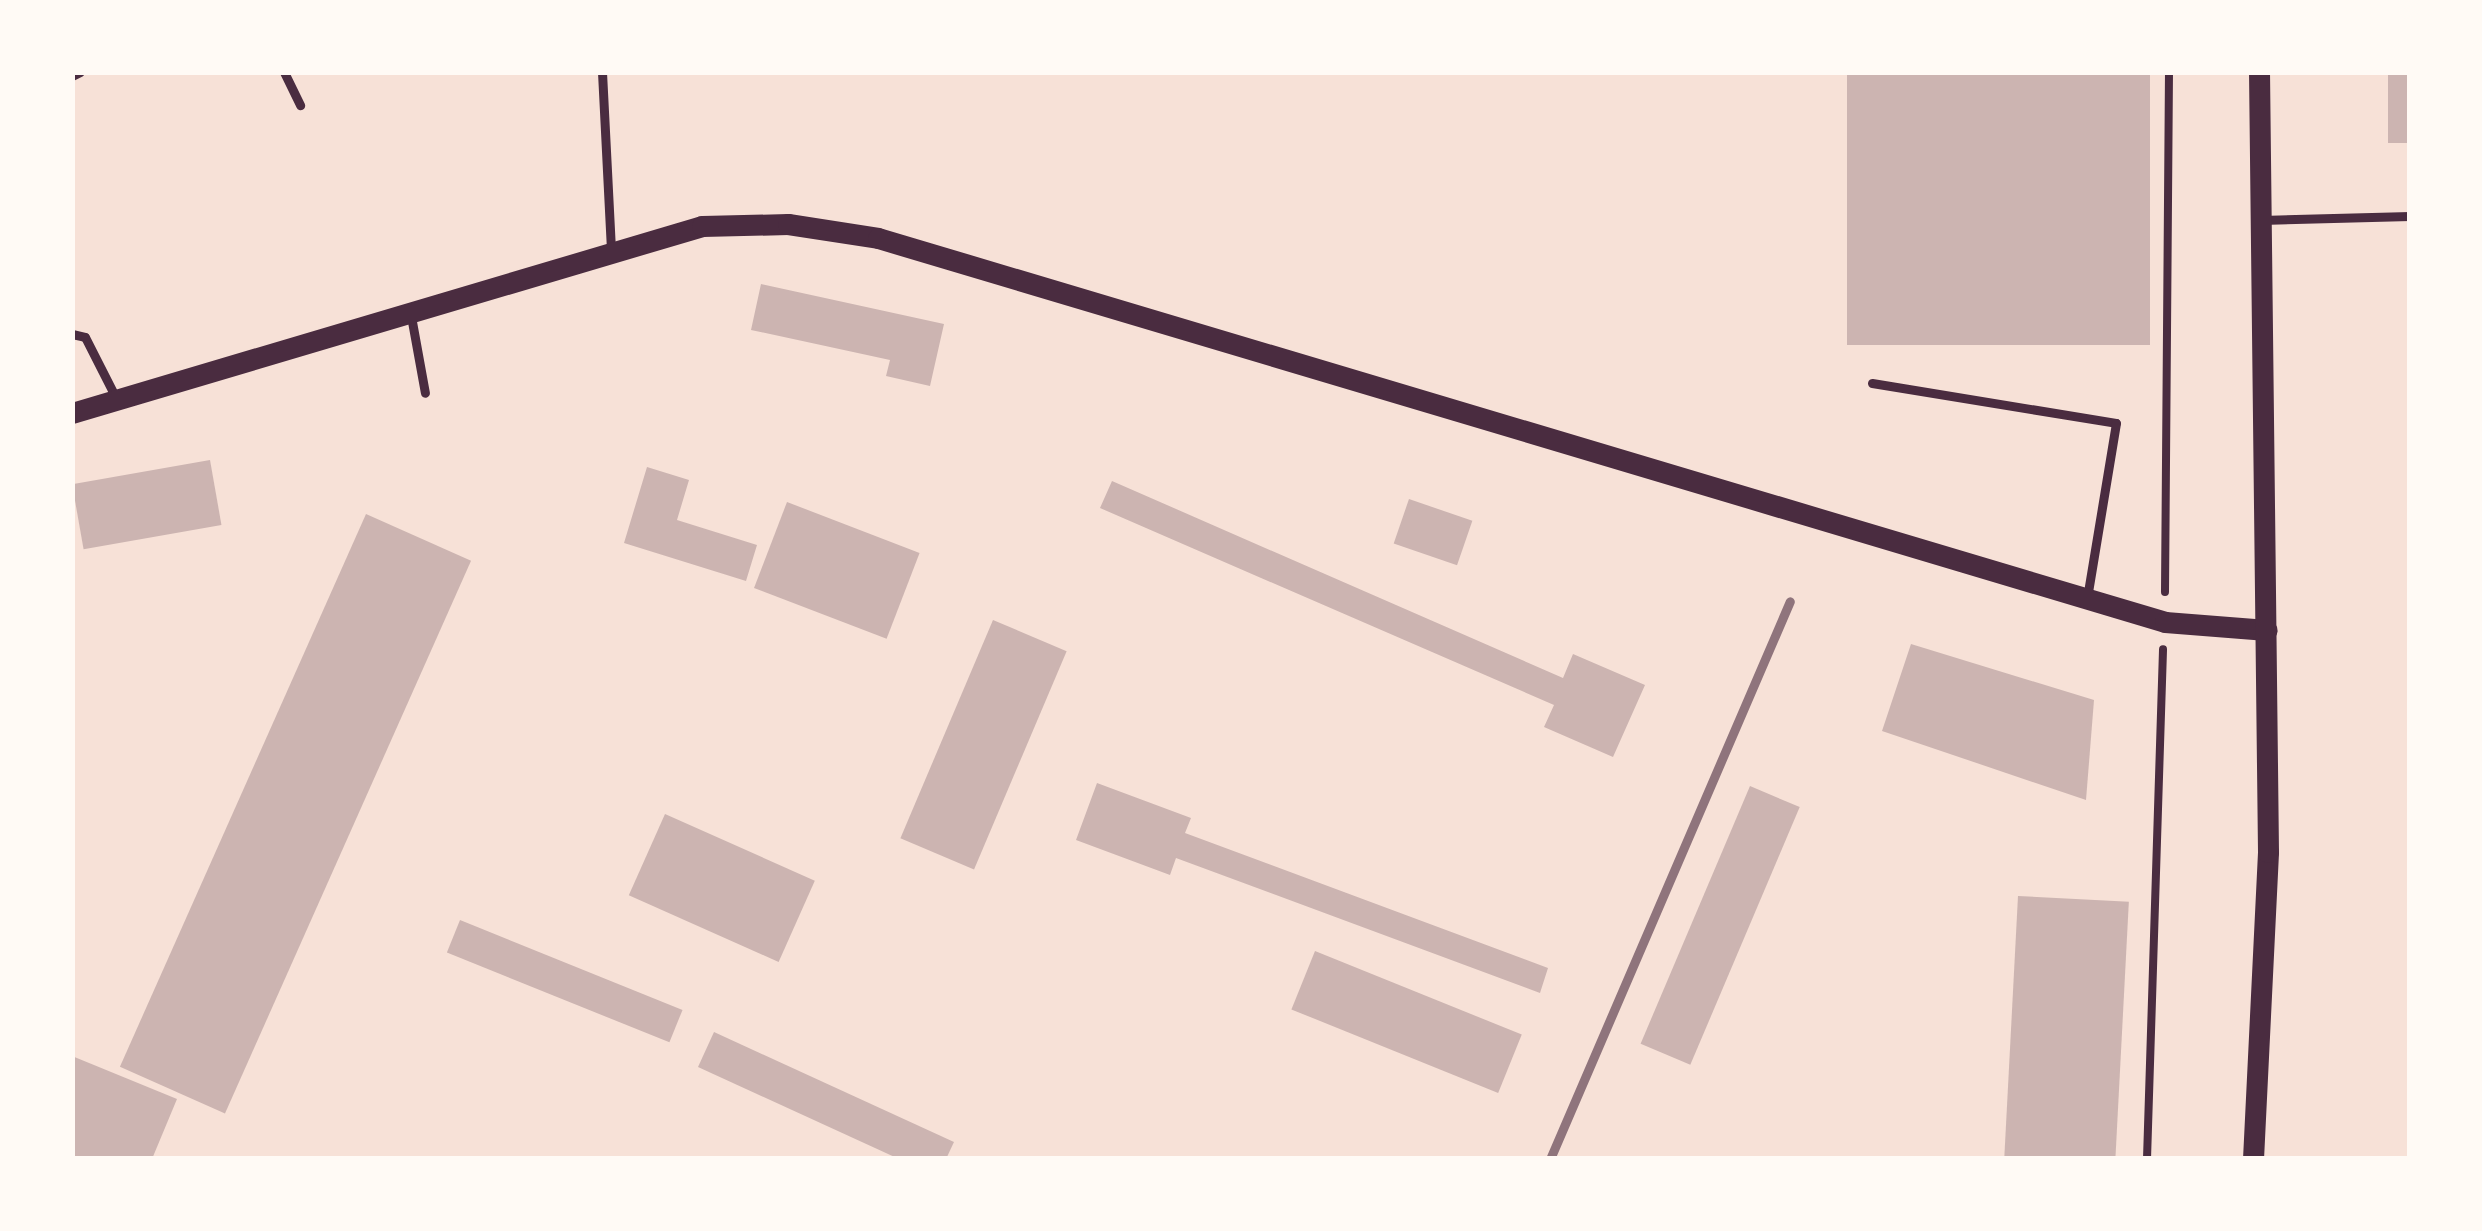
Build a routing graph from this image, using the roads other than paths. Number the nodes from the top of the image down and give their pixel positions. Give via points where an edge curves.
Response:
1 (284, 72) edge
2 (602, 72) edge
3 (2259, 72) edge
4 (300, 105) dead end
5 (2410, 216) edge
6 (2261, 220) junction
7 (612, 255) junction
8 (410, 310) junction
9 (72, 334) edge
10 (1872, 383) dead end
11 (425, 393) dead end
12 (117, 400) junction
13 (72, 413) edge
14 (2087, 598) junction
15 (2267, 630) junction
16 (2253, 1159) edge

1 - 4 lane
2 - 7 lane
3 - 6 street
5 - 6 lane
6 - 15 street
7 - 8 street
7 - 14 street via 702,226 788,224 878,238
8 - 11 lane
8 - 12 street
9 - 12 lane via 85,337
10 - 14 lane via 2116,423
12 - 13 street
14 - 15 street via 2164,622
15 - 16 street via 2268,851

